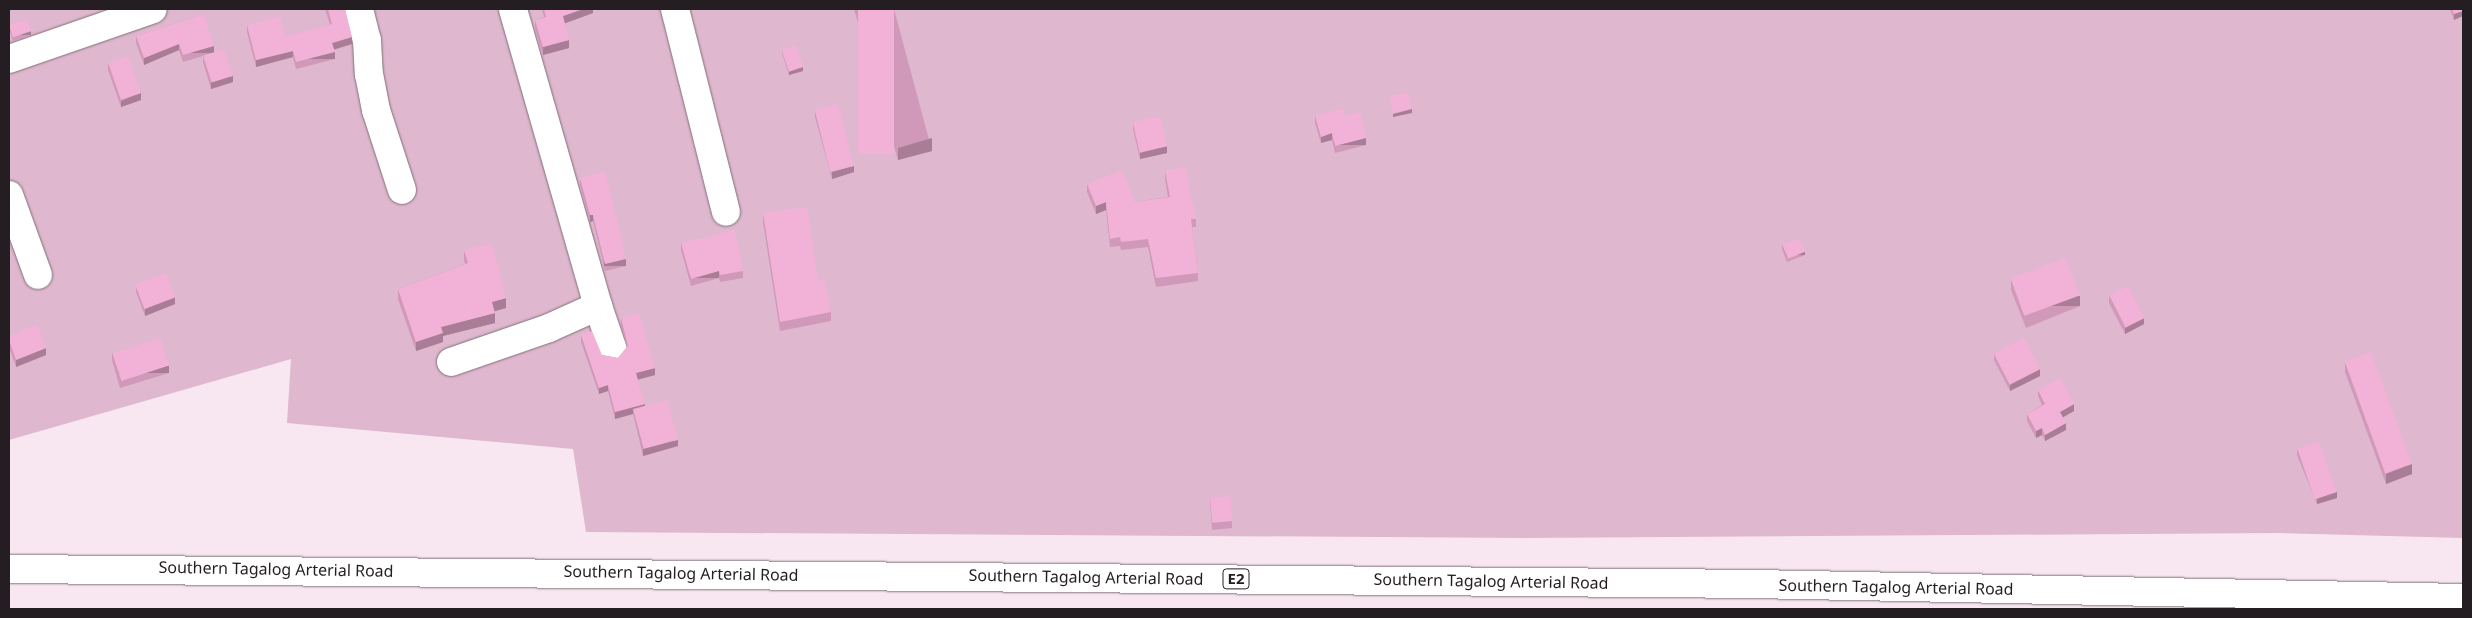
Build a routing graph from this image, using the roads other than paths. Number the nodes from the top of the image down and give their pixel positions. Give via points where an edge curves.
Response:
1 (153, 9) edge
2 (359, 9) edge
3 (513, 9) edge
4 (675, 9) edge
5 (9, 59) edge
6 (402, 190) dead end
7 (9, 195) edge
8 (726, 212) dead end
9 (38, 275) dead end
10 (598, 306) junction
11 (613, 350) dead end
12 (452, 362) dead end
13 (9, 569) edge
14 (2463, 598) edge

1 - 5 main road
2 - 6 main road via 367,40 376,110
3 - 10 main road
4 - 8 main road
7 - 9 main road
10 - 11 main road
10 - 12 main road via 550,328
13 - 14 main road, Southern Tagalog Arterial Road / E2 via 1753,584

